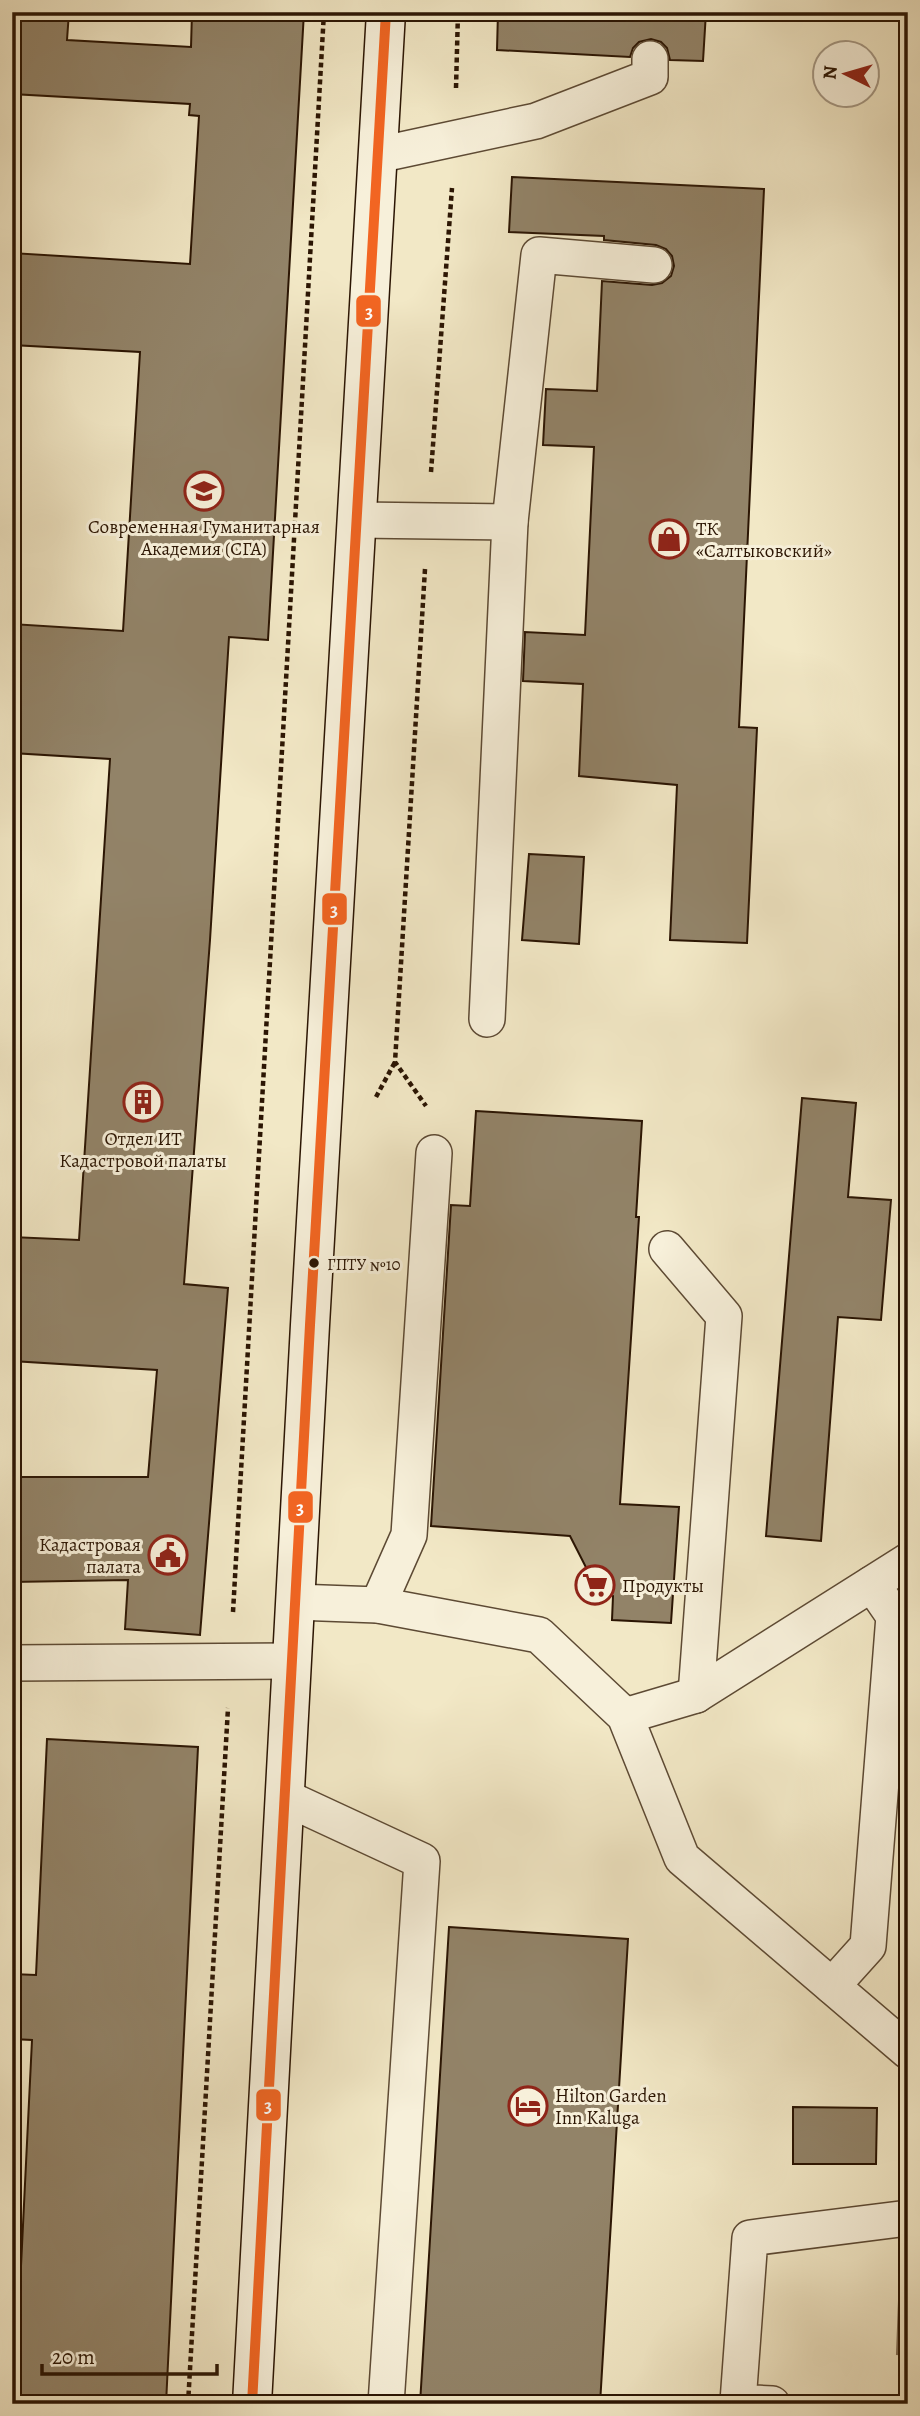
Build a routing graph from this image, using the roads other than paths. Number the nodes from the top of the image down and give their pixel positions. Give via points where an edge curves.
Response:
1 (386, 12) edge
2 (650, 59) dead end
3 (378, 155) junction
4 (654, 265) dead end
5 (358, 520) junction
6 (510, 522) junction
7 (487, 1019) dead end
8 (434, 1153) road end
9 (667, 1249) dead end
10 (908, 1561) edge
11 (872, 1584) junction
12 (295, 1602) junction
13 (378, 1605) junction
14 (291, 1661) junction
15 (12, 1662) edge
16 (696, 1695) junction
17 (625, 1716) junction
18 (284, 1797) junction
19 (832, 1986) junction
20 (908, 2051) edge
21 (908, 2218) edge
22 (252, 2404) edge
23 (386, 2404) edge
24 (772, 2404) edge

1 - 3 main road
2 - 3 lane via 650,77 536,121
3 - 5 main road
4 - 6 lane via 539,255
5 - 6 lane
5 - 12 main road
6 - 7 lane
8 - 13 lane via 409,1535
9 - 16 lane via 724,1316
10 - 11 lane
11 - 16 lane
11 - 19 lane via 894,1616 868,1946
12 - 13 lane
12 - 14 main road
13 - 17 lane via 539,1635
14 - 15 lane
14 - 18 main road
16 - 17 lane
17 - 19 lane via 682,1858
18 - 22 main road
18 - 23 lane via 422,1861
19 - 20 lane
21 - 24 lane via 750,2238 738,2402

